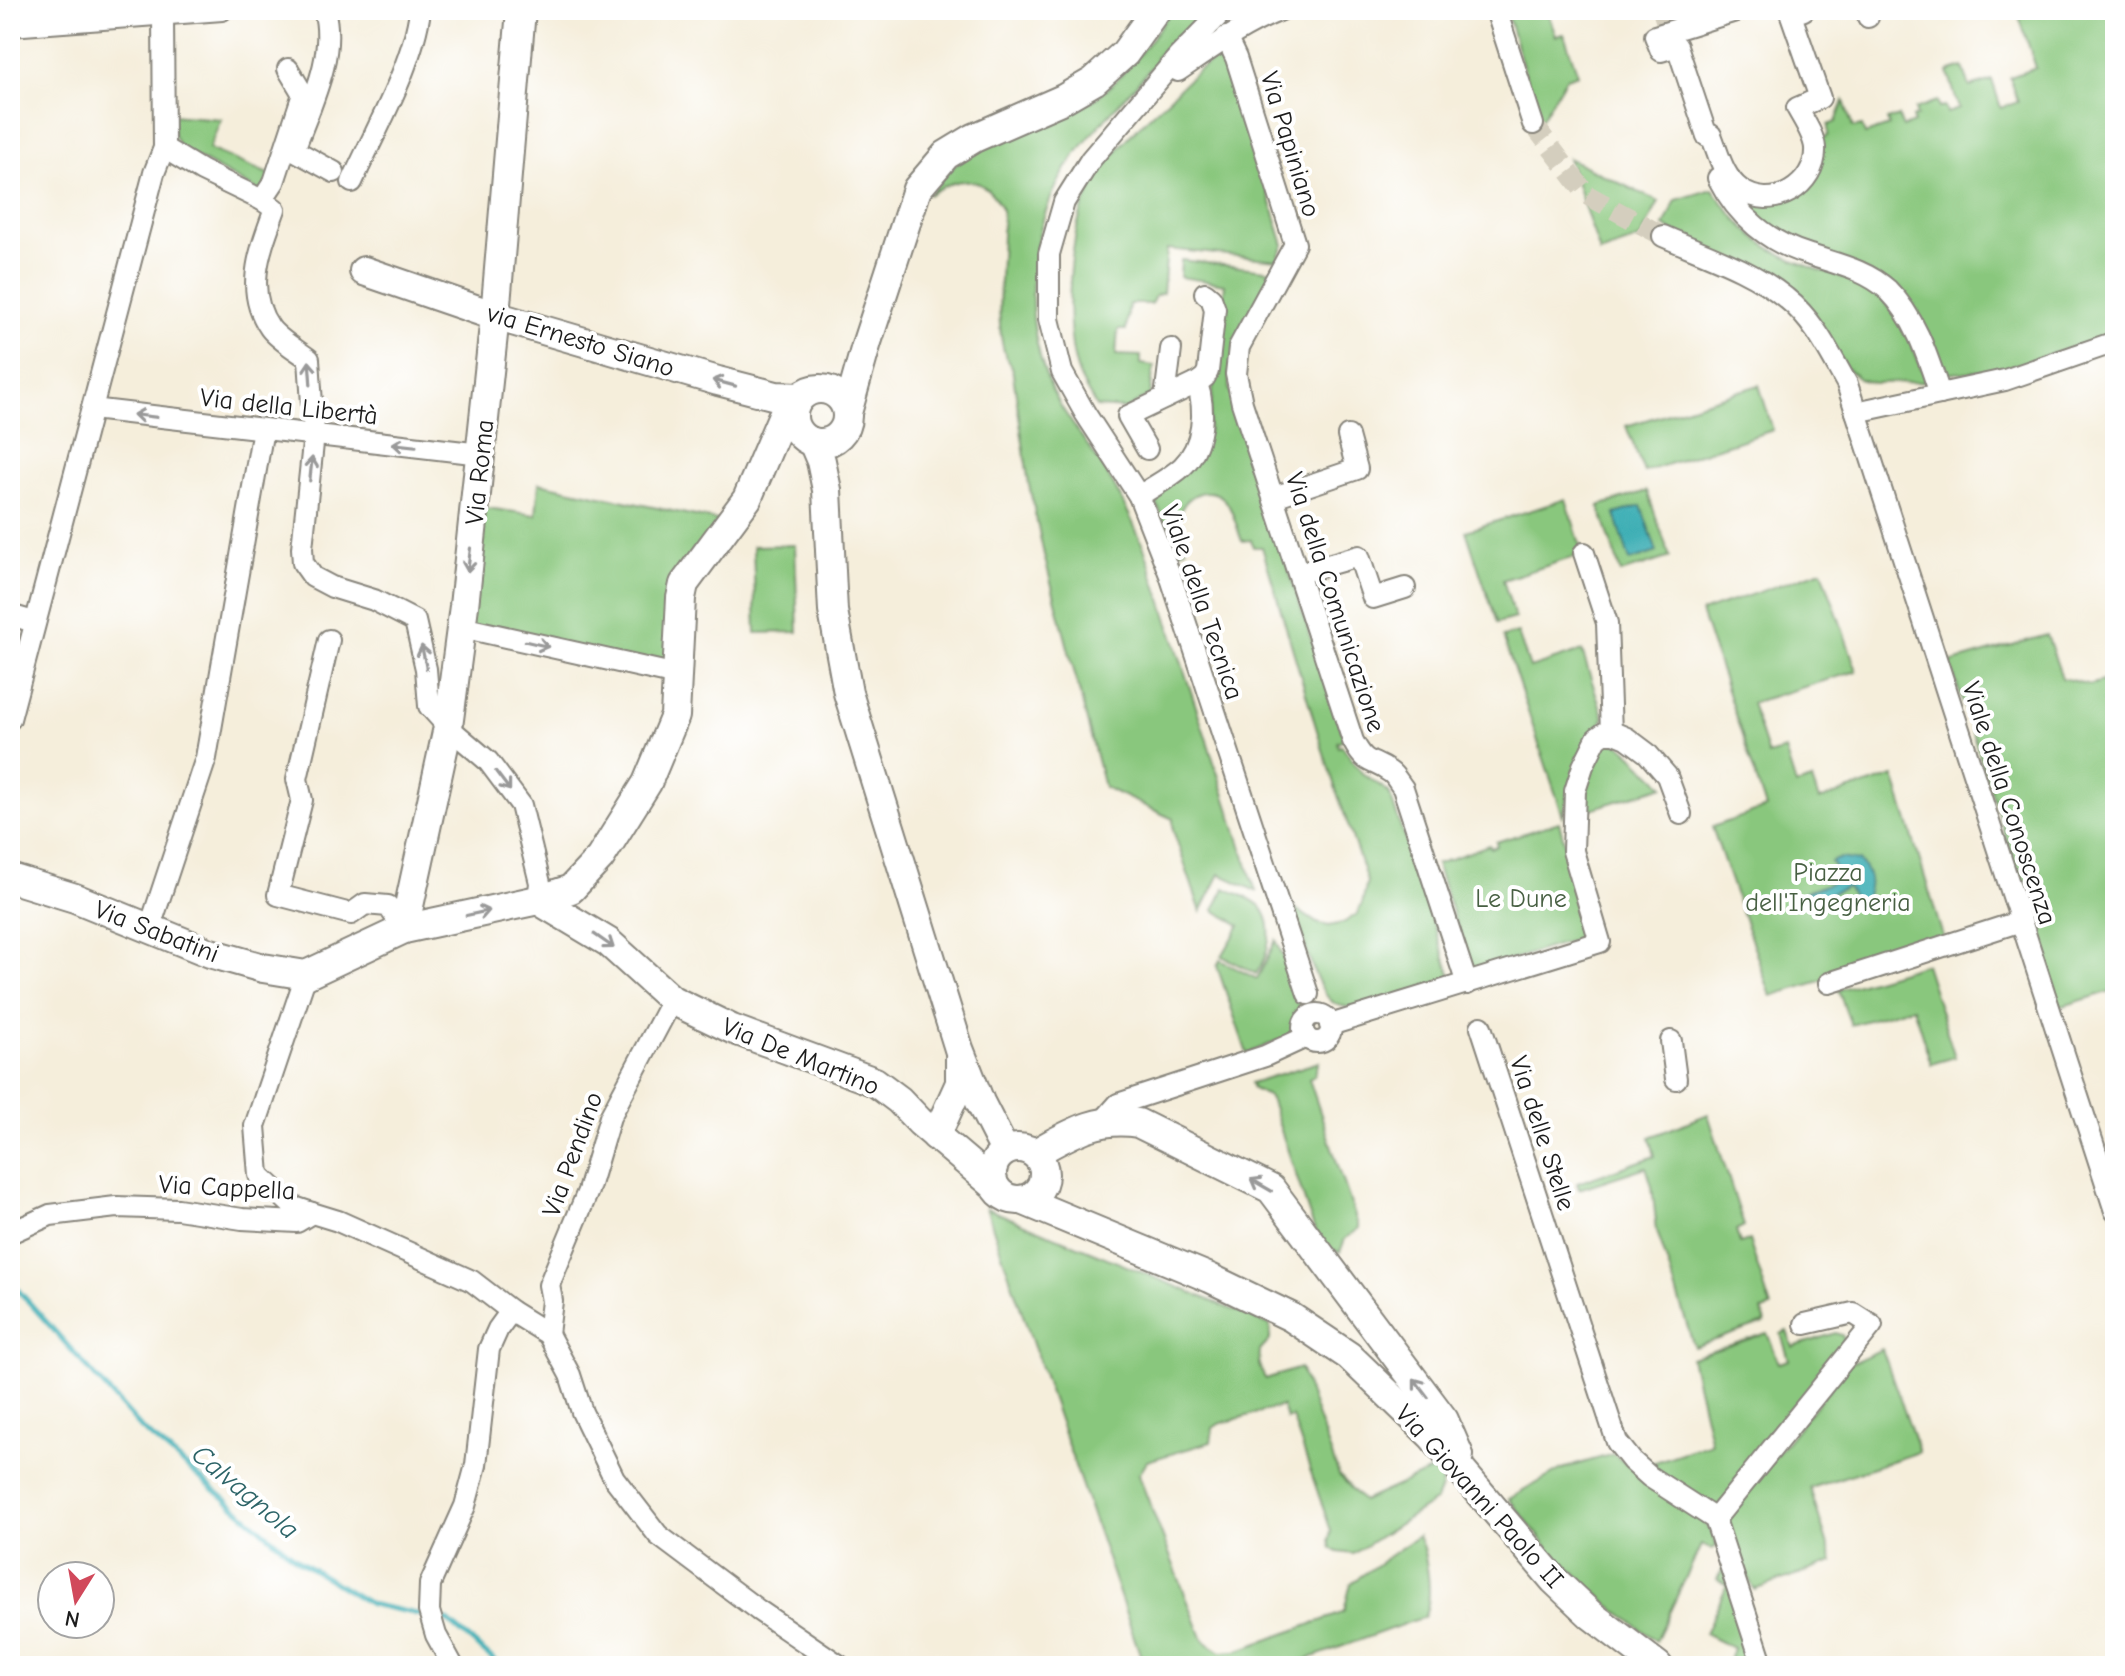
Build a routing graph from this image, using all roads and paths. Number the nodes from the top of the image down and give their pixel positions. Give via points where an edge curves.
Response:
1 (222, 10) edge
2 (324, 10) edge
3 (420, 10) edge
4 (521, 10) edge
5 (1156, 10) edge
6 (1224, 10) edge
7 (1232, 10) edge
8 (1281, 10) edge
9 (1496, 10) edge
10 (1739, 10) edge
11 (1804, 10) edge
12 (163, 15) junction
13 (20, 20) edge
14 (1230, 35) junction
15 (288, 69) dead end
16 (1155, 86) junction
17 (1533, 124) tunnel mouth
18 (164, 148) junction
19 (1709, 151) dead end
20 (262, 200) junction
21 (1663, 236) tunnel mouth
22 (1284, 267) joint
23 (364, 271) dead end
24 (1205, 293) dead end
25 (495, 316) junction
26 (867, 342) junction
27 (2115, 342) edge
28 (1171, 349) dead end
29 (1197, 383) junction
30 (1940, 394) junction
31 (802, 397) junction
32 (1165, 398) junction
33 (92, 409) junction
34 (1856, 412) junction
35 (846, 420) junction
36 (263, 429) junction
37 (314, 434) junction
38 (1348, 436) dead end
39 (810, 441) junction
40 (1147, 449) dead end
41 (481, 454) junction
42 (765, 461) junction
43 (1139, 496) junction
44 (1274, 497) junction
45 (829, 529) junction
46 (1584, 553) dead end
47 (1299, 573) junction
48 (1405, 588) dead end
49 (10, 615) edge
50 (34, 622) junction
51 (461, 627) junction
52 (329, 640) dead end
53 (677, 675) junction
54 (10, 719) edge
55 (448, 727) junction
56 (1611, 733) junction
57 (1681, 814) dead end
58 (10, 878) edge
59 (538, 900) junction
60 (2021, 921) junction
61 (410, 928) junction
62 (149, 930) junction
63 (306, 975) junction
64 (1829, 983) dead end
65 (1467, 984) junction
66 (672, 1000) junction
67 (1317, 1025) junction
68 (1481, 1027) dead end
69 (1671, 1041) dead end
70 (959, 1049) junction
71 (1676, 1079) dead end
72 (1103, 1121) junction
73 (936, 1136) junction
74 (1005, 1151) junction
75 (1040, 1166) junction
76 (994, 1185) junction
77 (1022, 1200) junction
78 (2115, 1210) edge
79 (312, 1213) junction
80 (1085, 1226) junction
81 (10, 1233) edge
82 (511, 1311) junction
83 (1805, 1324) dead end
84 (548, 1334) junction
85 (1470, 1481) junction
86 (1715, 1519) junction
87 (453, 1666) edge
88 (840, 1666) edge
89 (1658, 1666) edge
90 (1763, 1666) edge

1 - 12 street
2 - 3 street via 326,59 294,150 343,177 409,55
4 - 25 street, Via Roma
5 - 26 street via 1125,53 1094,81 946,155 917,189
6 - 16 street, Viale della Tecnica
7 - 14 street, Via Papiniano
8 - 14 street
9 - 17 street
10 - 11 street via 1655,36 1661,51 1677,46 1725,173 1743,191 1775,198 1807,180 1814,162 1815,144 1797,108 1820,98 1791,15
12 - 13 street
12 - 18 street
14 - 16 street
14 - 22 street, Via Papiniano via 1295,244
15 - 20 street via 303,94 274,182
16 - 43 street, Viale della Tecnica via 1091,159 1064,202 1049,254 1049,319 1062,372
18 - 20 street
18 - 33 street
19 - 30 street via 1719,180 1750,223 1785,246 1868,275 1889,291 1923,343
37 -> 20 street via 309,359 271,330 257,304 256,271 275,209
21 - 34 street, Viale della Conoscenza via 1757,278 1787,298 1826,346
22 - 44 street, Via della Comunicazione via 1235,361 1242,403
23 - 25 street, via Ernesto Siano
24 - 29 street via 1215,309 1208,371
31 -> 25 street, via Ernesto Siano via 718,381
25 - 41 street, Via Roma
26 - 31 street
26 - 35 street
27 - 30 street via 2005,380
28 - 32 street
29 - 32 street
29 - 43 street via 1202,406 1198,442 1182,467
30 - 34 street
31 - 35 street via 824,389 835,393 845,403
31 - 39 street via 793,410 794,425
31 - 42 street via 782,417
32 - 40 street via 1128,416
36 -> 33 street, Via della Libertà
33 - 50 street
34 - 60 street, Viale della Conoscenza
35 - 39 street via 836,438
35 - 45 street
36 - 37 street, Via della Libertà
36 - 62 street via 206,758
41 -> 37 street, Via della Libertà
55 -> 37 street via 429,706 415,621 332,587 313,577 303,563
38 - 44 street via 1357,469
39 - 42 street via 781,447
39 - 45 street via 821,461
41 -> 51 street, Via Roma
42 - 53 street via 747,499 684,584
43 - 67 street, Viale della Tecnica via 1170,575
44 - 47 street, Via della Comunicazione
45 - 70 street via 833,611 848,693
46 - 56 street via 1607,623
47 - 48 street via 1359,556 1373,598
47 - 65 street, Via della Comunicazione via 1353,741 1360,755 1391,772 1403,788
49 - 50 street
50 - 54 street
51 -> 53 street
51 - 55 street, Via Roma
52 - 61 street via 297,779 302,800 278,895 351,914 365,904 388,906
53 - 59 street via 675,716 647,783 600,858 571,889
55 -> 59 street via 488,761 521,805 540,883
55 - 61 street, Via Roma
56 - 57 street via 1635,743 1657,763
56 - 65 street via 1600,735 1590,749 1575,791 1573,851 1600,942
58 - 62 street, Via Sabatini via 75,898
61 -> 59 street
59 -> 66 street, Via De Martino via 608,942
60 - 64 street
60 - 78 street, Viale della Conoscenza
61 - 63 street
62 - 63 street, Via Sabatini via 210,953
63 - 79 street, Via Cappella via 255,1126 259,1175 294,1207
65 - 67 street
66 - 73 street, Via De Martino via 732,1029 875,1082
66 - 84 street, Via Pendino via 610,1117 588,1191 549,1285
67 - 72 street via 1265,1056 1118,1104
68 - 86 street, Via delle Stelle via 1617,1442 1650,1477
69 - 71 street
70 - 73 street via 960,1083
70 - 74 street
72 - 75 street via 1074,1132
85 -> 72 street via 1444,1420 1271,1189 1138,1123
73 - 76 street, Via De Martino
74 - 75 street via 1020,1147
74 - 76 street via 992,1170
75 - 77 street via 1037,1192
75 - 80 street, Via Giovanni Paolo II
76 - 77 street via 1006,1197
77 - 80 street, Via Giovanni Paolo II
79 - 81 street, Via Cappella via 297,1222 116,1207 50,1215
79 - 82 street via 445,1267
80 - 85 street, Via Giovanni Paolo II via 1291,1317 1349,1356
82 - 84 street
82 - 87 street via 489,1349 476,1465 465,1506 430,1584 431,1618
83 - 86 street via 1853,1313 1872,1325
84 - 88 street via 614,1478 658,1535
85 - 89 street, Via Giovanni Paolo II via 1554,1580
86 - 90 street

